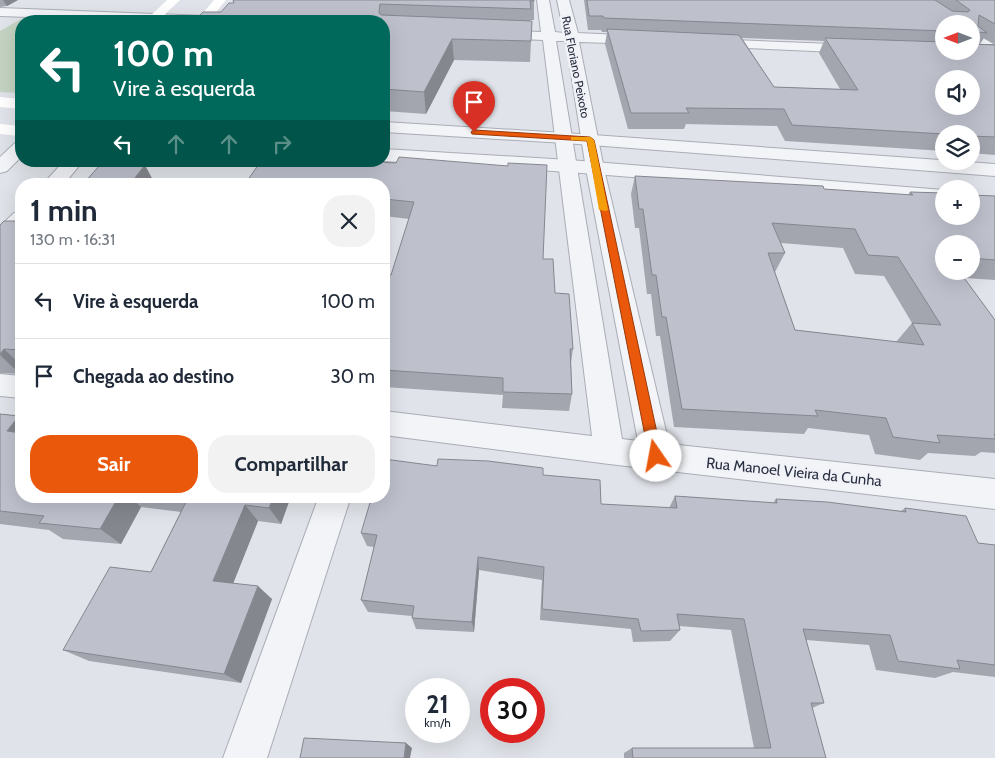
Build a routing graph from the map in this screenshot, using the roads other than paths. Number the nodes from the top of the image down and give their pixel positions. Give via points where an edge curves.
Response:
1 (174, 0) edge
2 (220, 0) edge
3 (543, 0) edge
4 (563, 0) edge
5 (0, 12) edge
6 (17, 12) junction
7 (75, 15) edge
8 (157, 15) edge
9 (206, 15) edge
10 (0, 23) edge
11 (481, 33) edge
12 (549, 36) junction
13 (572, 38) junction
14 (660, 41) edge
15 (980, 41) edge
16 (690, 42) edge
17 (877, 49) edge
18 (995, 52) edge
19 (980, 53) edge
20 (0, 102) edge
21 (15, 103) edge
22 (390, 127) edge
23 (0, 129) edge
24 (15, 130) edge
25 (565, 138) junction
26 (590, 140) junction
27 (15, 153) edge
28 (390, 155) edge
29 (569, 166) junction
30 (0, 167) edge
31 (69, 167) edge
32 (595, 169) junction
33 (995, 170) edge
34 (58, 178) edge
35 (935, 195) edge
36 (15, 223) edge
37 (0, 239) edge
38 (0, 385) edge
39 (15, 386) edge
40 (390, 423) edge
41 (609, 451) junction
42 (656, 456) junction
43 (995, 494) edge
44 (333, 503) edge
45 (245, 758) edge

1 - 8 main road
2 - 9 main road
3 - 12 street, Rua Floriano Peixoto
4 - 13 street, Rua Floriano Peixoto
5 - 6 street
6 - 7 street
6 - 10 street
11 - 12 street
12 - 13 street
12 - 25 street, Rua Floriano Peixoto
13 - 14 street
13 - 26 street, Rua Floriano Peixoto
15 - 18 street
16 - 17 street
18 - 19 street
20 - 21 main road
22 - 25 street
23 - 24 main road
25 - 26 street
25 - 29 street, Rua Floriano Peixoto
26 - 32 street, Rua Floriano Peixoto
26 - 33 street
27 - 30 street
28 - 29 street
29 - 32 street
29 - 41 street, Rua Floriano Peixoto
31 - 34 street
32 - 35 street
32 - 42 street, Rua Floriano Peixoto
36 - 37 street
38 - 39 street
40 - 41 street, Rua Manoel Vieira da Cunha
41 - 42 street, Rua Manoel Vieira da Cunha
42 - 43 street, Rua Manoel Vieira da Cunha
44 - 45 street

